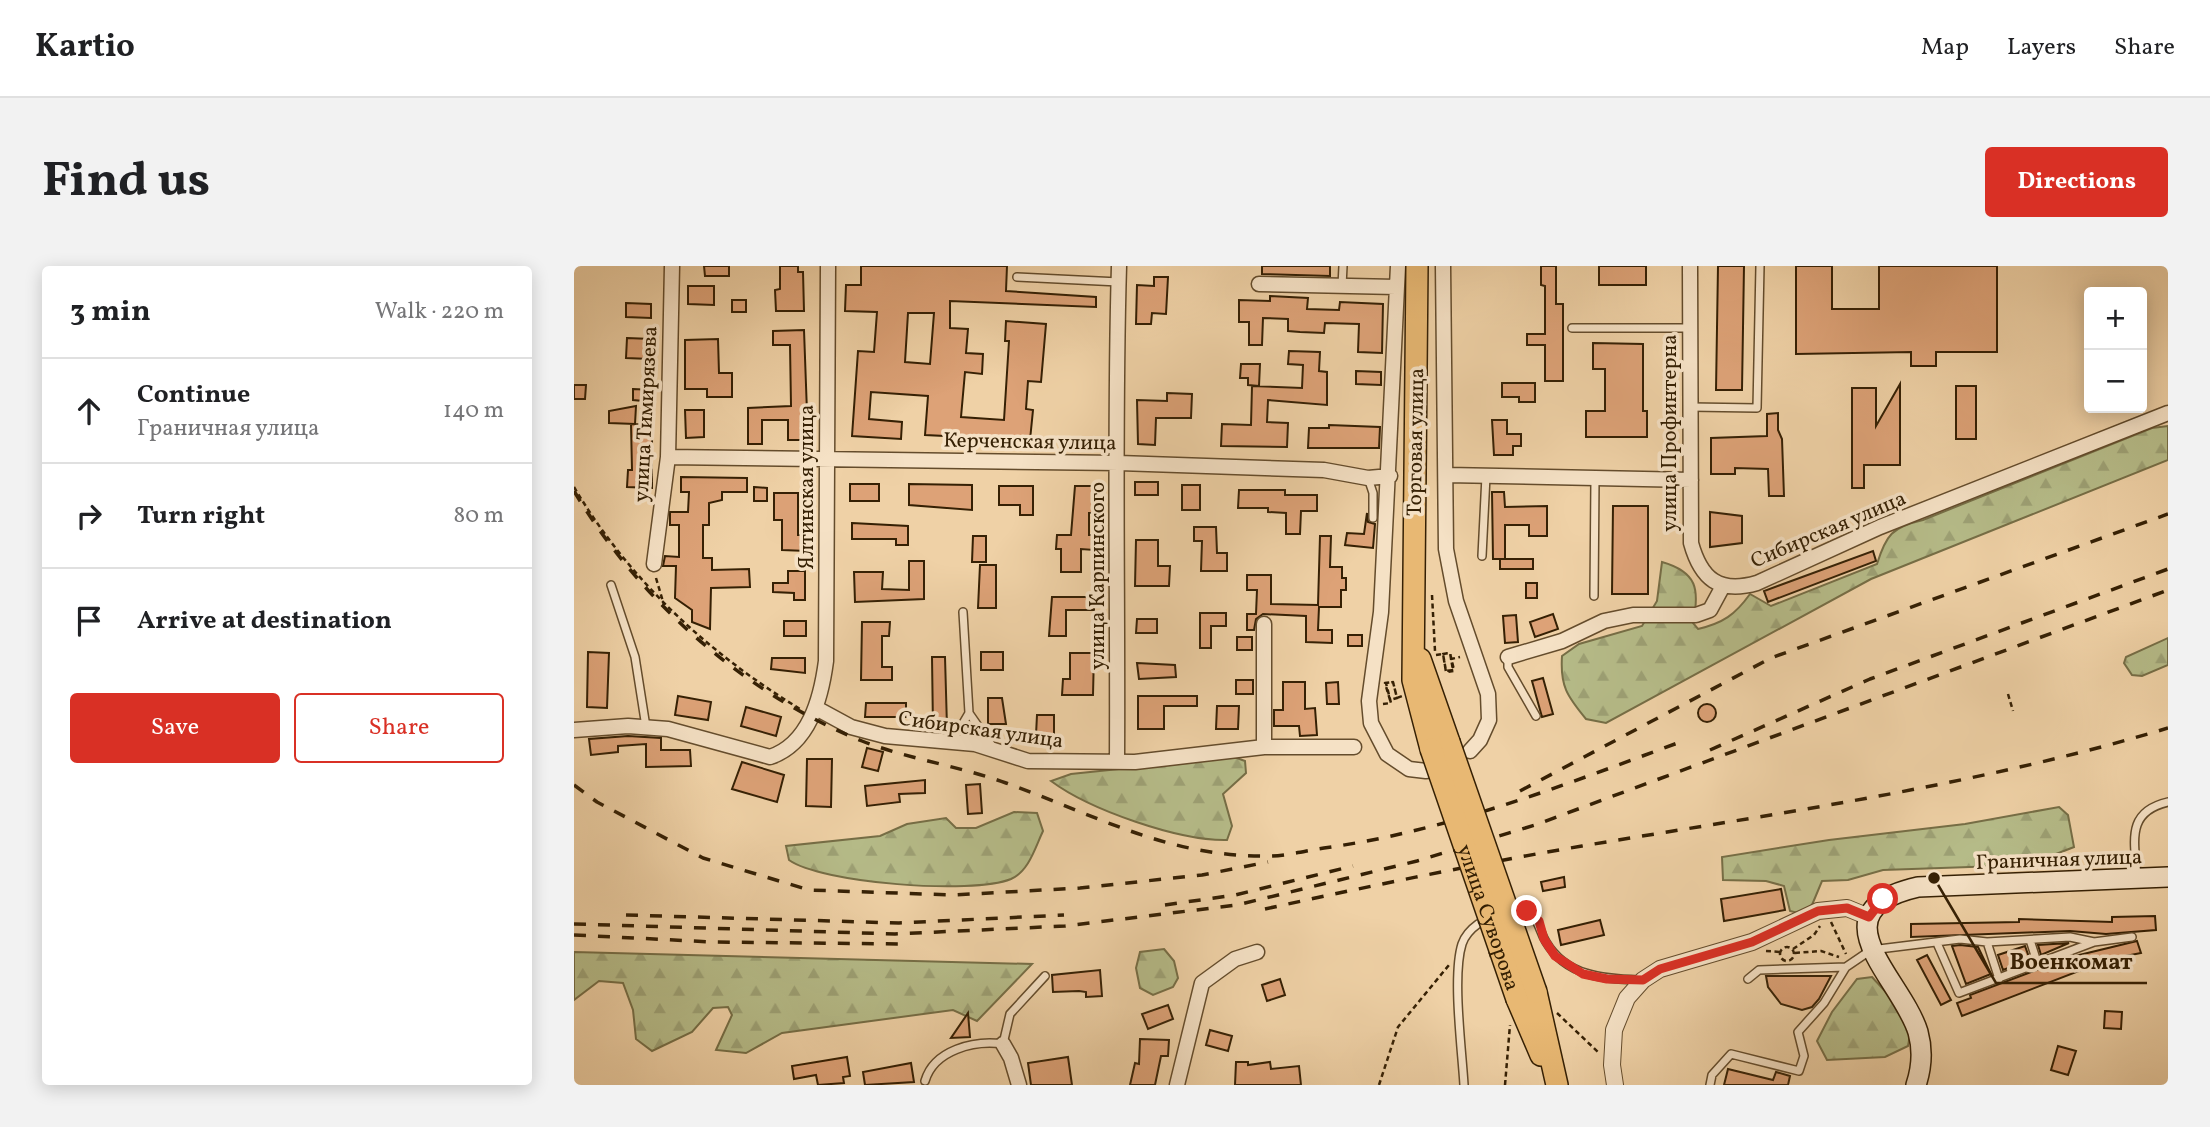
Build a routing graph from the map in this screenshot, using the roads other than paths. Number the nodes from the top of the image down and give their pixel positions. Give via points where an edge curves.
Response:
1 (672, 266) edge
2 (828, 266) edge
3 (1119, 266) edge
4 (1343, 266) edge
5 (1398, 266) edge
6 (1417, 266) edge
7 (1443, 266) edge
8 (1690, 266) edge
9 (1760, 266) edge
10 (1017, 277) dead end
11 (1119, 282) junction
12 (1259, 284) dead end
13 (1342, 287) junction
14 (1396, 287) junction
15 (1572, 328) dead end
16 (1690, 328) junction
17 (1690, 407) junction
18 (2168, 413) edge
19 (668, 457) junction
20 (828, 458) junction
21 (1119, 463) junction
22 (1447, 475) junction
23 (1486, 475) junction
24 (1390, 476) junction
25 (1368, 478) junction
26 (1595, 479) junction
27 (1690, 480) junction
28 (1373, 518) dead end
29 (1482, 556) dead end
30 (654, 564) road end
31 (611, 585) dead end
32 (1723, 586) junction
33 (1594, 596) dead end
34 (963, 612) dead end
35 (1264, 624) dead end
36 (1508, 657) joint
37 (814, 712) junction
38 (969, 713) junction
39 (1536, 716) dead end
40 (646, 727) junction
41 (574, 730) edge
42 (952, 742) junction
43 (1440, 746) joint
44 (1264, 747) junction
45 (1354, 747) dead end
46 (995, 750) junction
47 (1470, 751) dead end
48 (1117, 760) junction
49 (1426, 771) dead end
50 (2168, 802) edge
51 (2168, 877) edge
52 (2137, 879) junction
53 (1525, 911) dead end
54 (1869, 917) junction
55 (1478, 924) dead end
56 (2132, 937) dead end
57 (2030, 940) junction
58 (1987, 942) junction
59 (2094, 942) junction
60 (1937, 943) junction
61 (1871, 950) junction
62 (1257, 952) dead end
63 (2038, 965) junction
64 (1846, 967) junction
65 (1045, 976) dead end
66 (1748, 979) dead end
67 (1999, 979) junction
68 (1643, 980) junction
69 (1003, 1044) junction
70 (925, 1081) dead end
71 (1019, 1085) edge
72 (1177, 1085) edge
73 (1464, 1085) edge
74 (1556, 1085) edge
75 (1615, 1085) edge
76 (1710, 1085) edge
77 (1916, 1085) edge

1 - 19 street, улица Тимирязева
2 - 20 street, Ялтинская улица
3 - 11 street, улица Карпинского
4 - 13 lane
5 - 14 street
6 - 43 main road, Торговая улица via 1413,680
7 - 22 street
8 - 16 street, улица Профинтерна
9 - 17 lane via 1757,408
10 - 11 lane
11 - 21 street, улица Карпинского via 1115,389
12 - 13 street
13 - 14 street
14 - 24 street
15 - 16 lane
16 - 17 street, улица Профинтерна
17 - 27 street, улица Профинтерна
18 - 32 street, Сибирская улица via 1880,527 1757,583 1741,588
19 - 20 street, Керченская улица
19 - 30 street, улица Тимирязева
20 - 21 street, Керченская улица
20 - 37 street, Ялтинская улица via 826,662
21 - 25 street, Керченская улица via 1324,470
21 - 48 street, улица Карпинского
22 - 23 street
22 - 47 street via 1450,574 1488,694 1489,720
23 - 26 street
23 - 29 lane
24 - 25 street, Керченская улица
24 - 49 street via 1381,612 1369,701 1371,723 1393,759 1409,769
25 - 28 lane
26 - 27 street
26 - 33 lane
27 - 32 street, улица Профинтерна via 1691,542 1696,561
31 - 40 lane via 635,657
32 - 36 street via 1710,610 1696,615 1623,617
34 - 38 lane
35 - 44 street
36 - 39 lane via 1508,667
37 - 40 street via 796,742 770,757
37 - 42 street, Сибирская улица via 885,736
38 - 42 lane
38 - 46 lane
40 - 41 street
42 - 46 street, Сибирская улица
43 - 74 main road, улица Суворова, bridge
44 - 45 street, Сибирская улица
44 - 48 street, Сибирская улица via 1151,761
46 - 48 street, Сибирская улица via 1028,761
50 - 52 lane via 2147,808 2139,817
51 - 52 main road, Граничная улица
52 - 54 main road, Граничная улица via 1918,887 1883,899
53 - 68 lane via 1539,921 1555,956 1583,974
54 - 61 main road
54 - 68 street via 1847,908 1826,912 1752,942 1660,969
55 - 73 lane via 1462,944 1458,967
56 - 59 lane
57 - 58 lane
57 - 59 lane via 2070,937
57 - 63 lane
58 - 60 lane via 1960,939
58 - 67 lane
59 - 63 lane
60 - 61 lane
60 - 67 lane via 1959,993
61 - 64 lane
61 - 77 main road via 1918,1033 1922,1054
62 - 72 street via 1225,965 1202,983
63 - 67 lane
64 - 66 lane via 1759,970
64 - 76 lane via 1824,1003 1798,1032 1804,1056 1800,1071 1731,1054
65 - 69 lane via 1010,1014
68 - 75 street via 1627,998 1614,1030
69 - 70 lane via 971,1044 949,1053 934,1062
69 - 71 street

